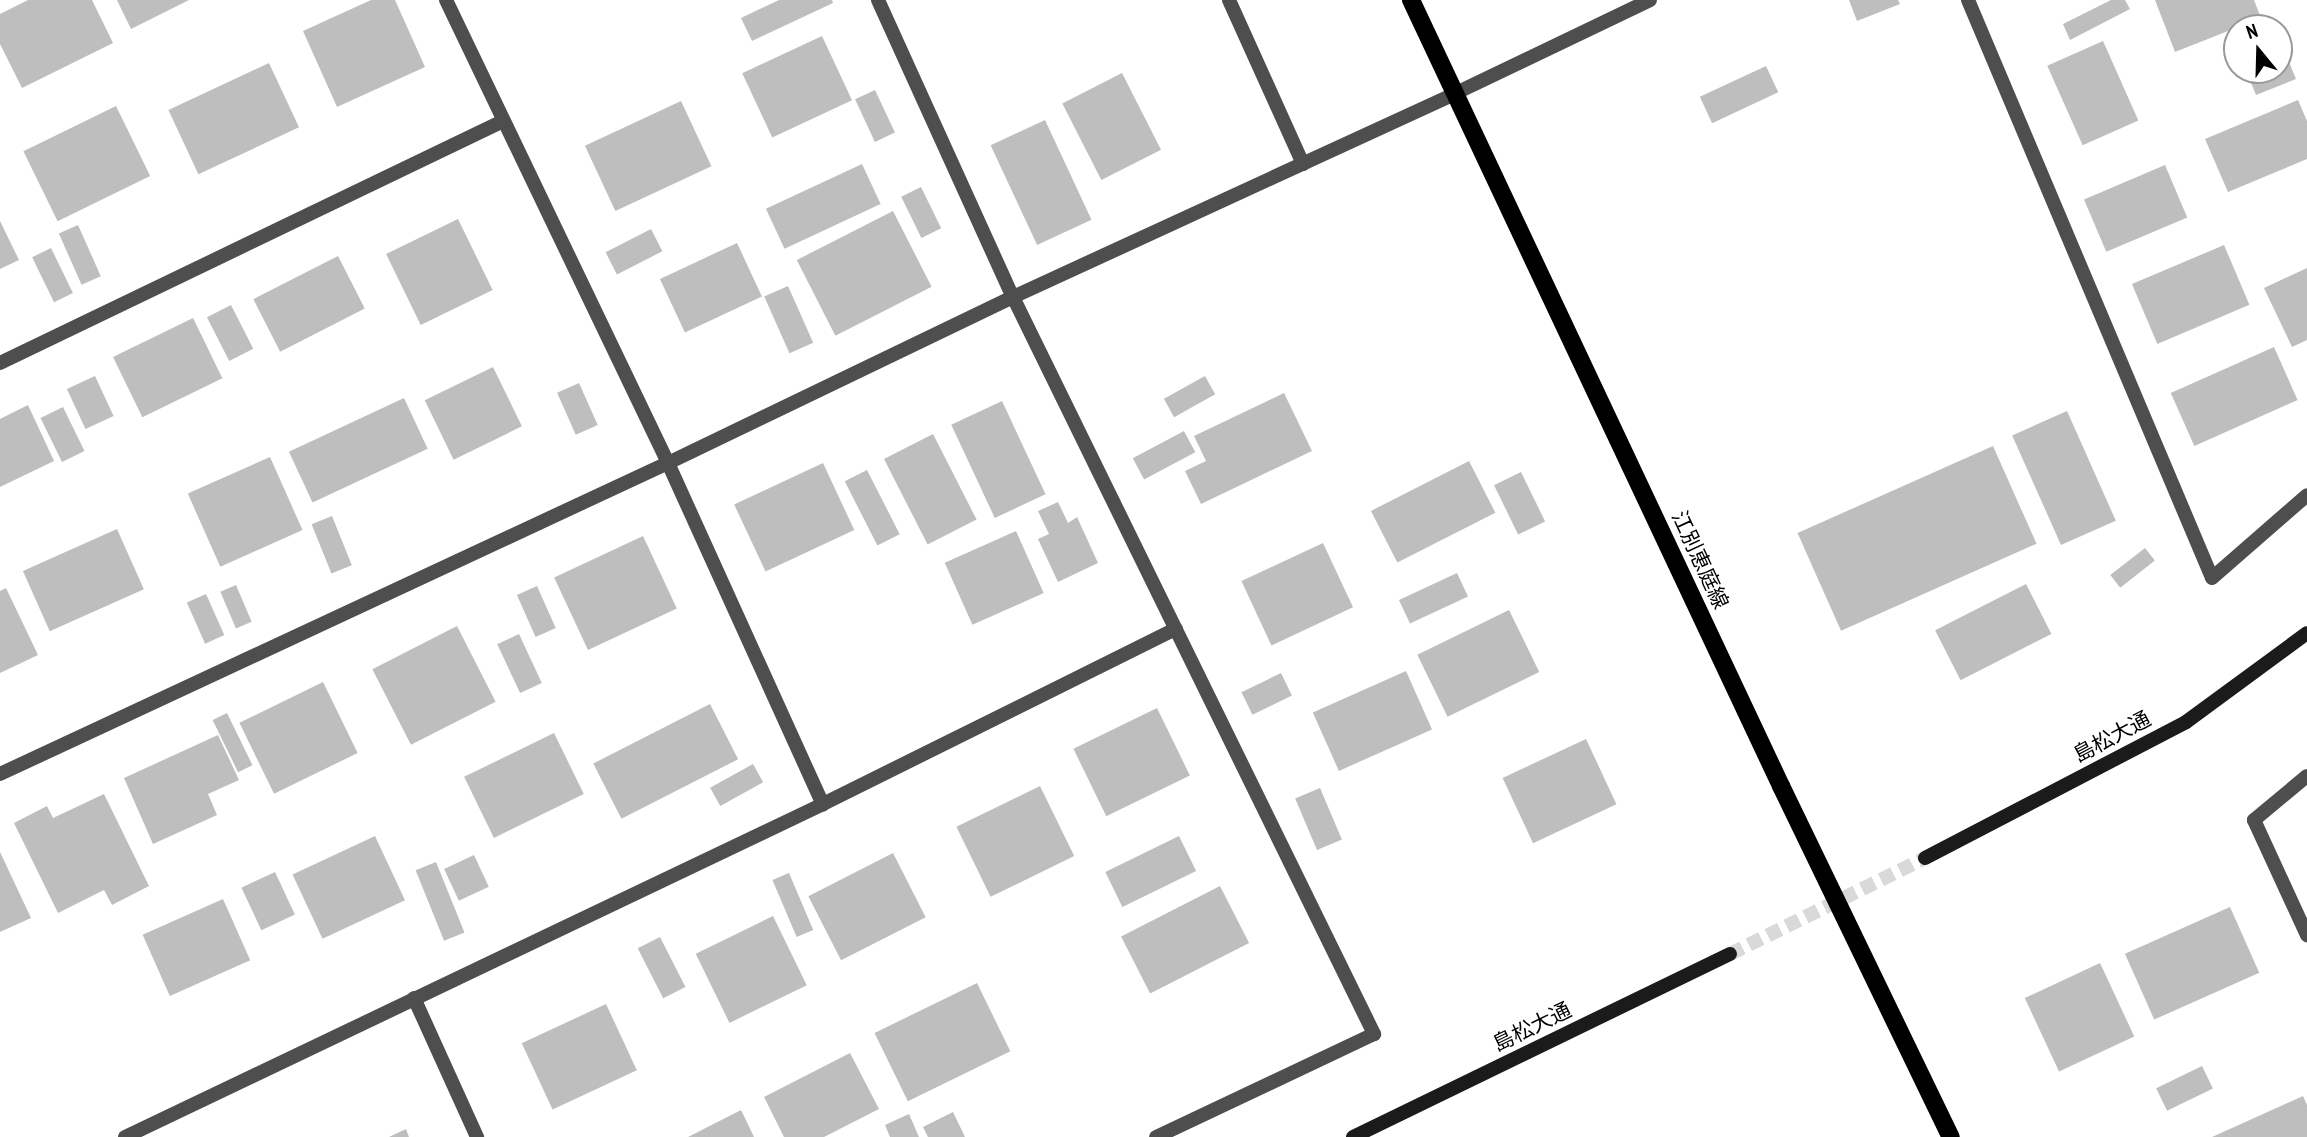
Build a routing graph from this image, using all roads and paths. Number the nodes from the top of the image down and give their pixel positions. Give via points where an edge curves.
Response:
1 (446, 0) edge
2 (878, 0) edge
3 (1229, 0) edge
4 (1412, 0) edge
5 (1650, 0) edge
6 (1968, 0) edge
7 (1456, 93) junction
8 (502, 121) junction
9 (1303, 163) junction
10 (1013, 296) junction
11 (0, 363) edge
12 (668, 463) junction
13 (2307, 495) edge
14 (1176, 629) junction
15 (2307, 633) edge
16 (0, 774) edge
17 (2307, 776) edge
18 (823, 804) junction
19 (1925, 858) tunnel mouth
20 (2307, 935) edge
21 (1730, 954) tunnel mouth
22 (414, 998) junction
23 (125, 1137) edge
24 (477, 1137) edge
25 (1156, 1137) edge
26 (1353, 1137) edge
27 (1951, 1137) edge

1 - 8 street
2 - 10 street
3 - 9 street
4 - 7 main road, 江別恵庭線
5 - 7 street
6 - 13 street via 2212,578
7 - 9 street
7 - 27 main road, 江別恵庭線
8 - 11 street
8 - 12 street
9 - 10 street
10 - 12 street
10 - 14 street
12 - 16 street
12 - 18 street
14 - 18 street
14 - 25 street via 1374,1034
15 - 19 street, 島松大通 via 2186,722
17 - 20 street via 2253,820
18 - 22 street
21 - 26 street, 島松大通
22 - 23 street
22 - 24 street

